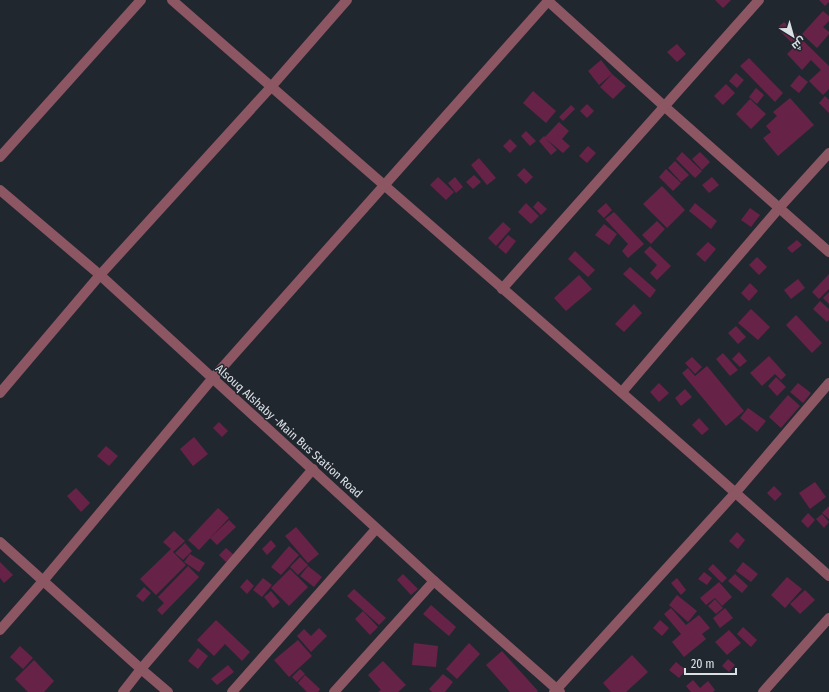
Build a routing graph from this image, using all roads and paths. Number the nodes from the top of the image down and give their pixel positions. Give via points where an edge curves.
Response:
1 (141, 0) edge
2 (172, 0) edge
3 (347, 0) edge
4 (548, 0) edge
5 (759, 0) edge
6 (271, 86) junction
7 (664, 106) junction
8 (829, 153) edge
9 (0, 157) edge
10 (385, 186) junction
11 (0, 190) edge
12 (780, 207) junction
13 (829, 252) edge
14 (100, 275) junction
15 (502, 289) junction
16 (212, 379) junction
17 (829, 383) edge
18 (622, 392) junction
19 (0, 393) edge
20 (313, 469) junction
21 (736, 492) junction
22 (376, 529) junction
23 (0, 542) edge
24 (829, 576) edge
25 (44, 581) junction
26 (434, 581) junction
27 (829, 618) edge
28 (0, 630) edge
29 (141, 669) junction
30 (557, 691) edge
31 (123, 692) edge
32 (168, 692) edge
33 (232, 692) edge
34 (334, 692) edge
35 (763, 692) edge

1 - 9 street
2 - 6 street
3 - 6 street
4 - 7 street
4 - 10 street
5 - 7 street
6 - 10 street
6 - 14 street
7 - 12 street
7 - 15 street
8 - 12 street
10 - 15 street
10 - 16 street
11 - 14 street, Alsouq Alshaby -Main Bus Station Road
12 - 13 street
12 - 18 street
14 - 16 street, Alsouq Alshaby -Main Bus Station Road
14 - 19 street
15 - 18 street
16 - 20 street, Alsouq Alshaby -Main Bus Station Road
16 - 25 street
17 - 21 street
18 - 21 street
20 - 22 street, Alsouq Alshaby -Main Bus Station Road
20 - 29 street
21 - 24 street
21 - 30 street
22 - 26 street, Alsouq Alshaby -Main Bus Station Road
22 - 33 street
23 - 25 street
25 - 28 street
25 - 29 street
26 - 30 street, Alsouq Alshaby -Main Bus Station Road
26 - 34 street
27 - 35 street
29 - 31 street
29 - 32 street

